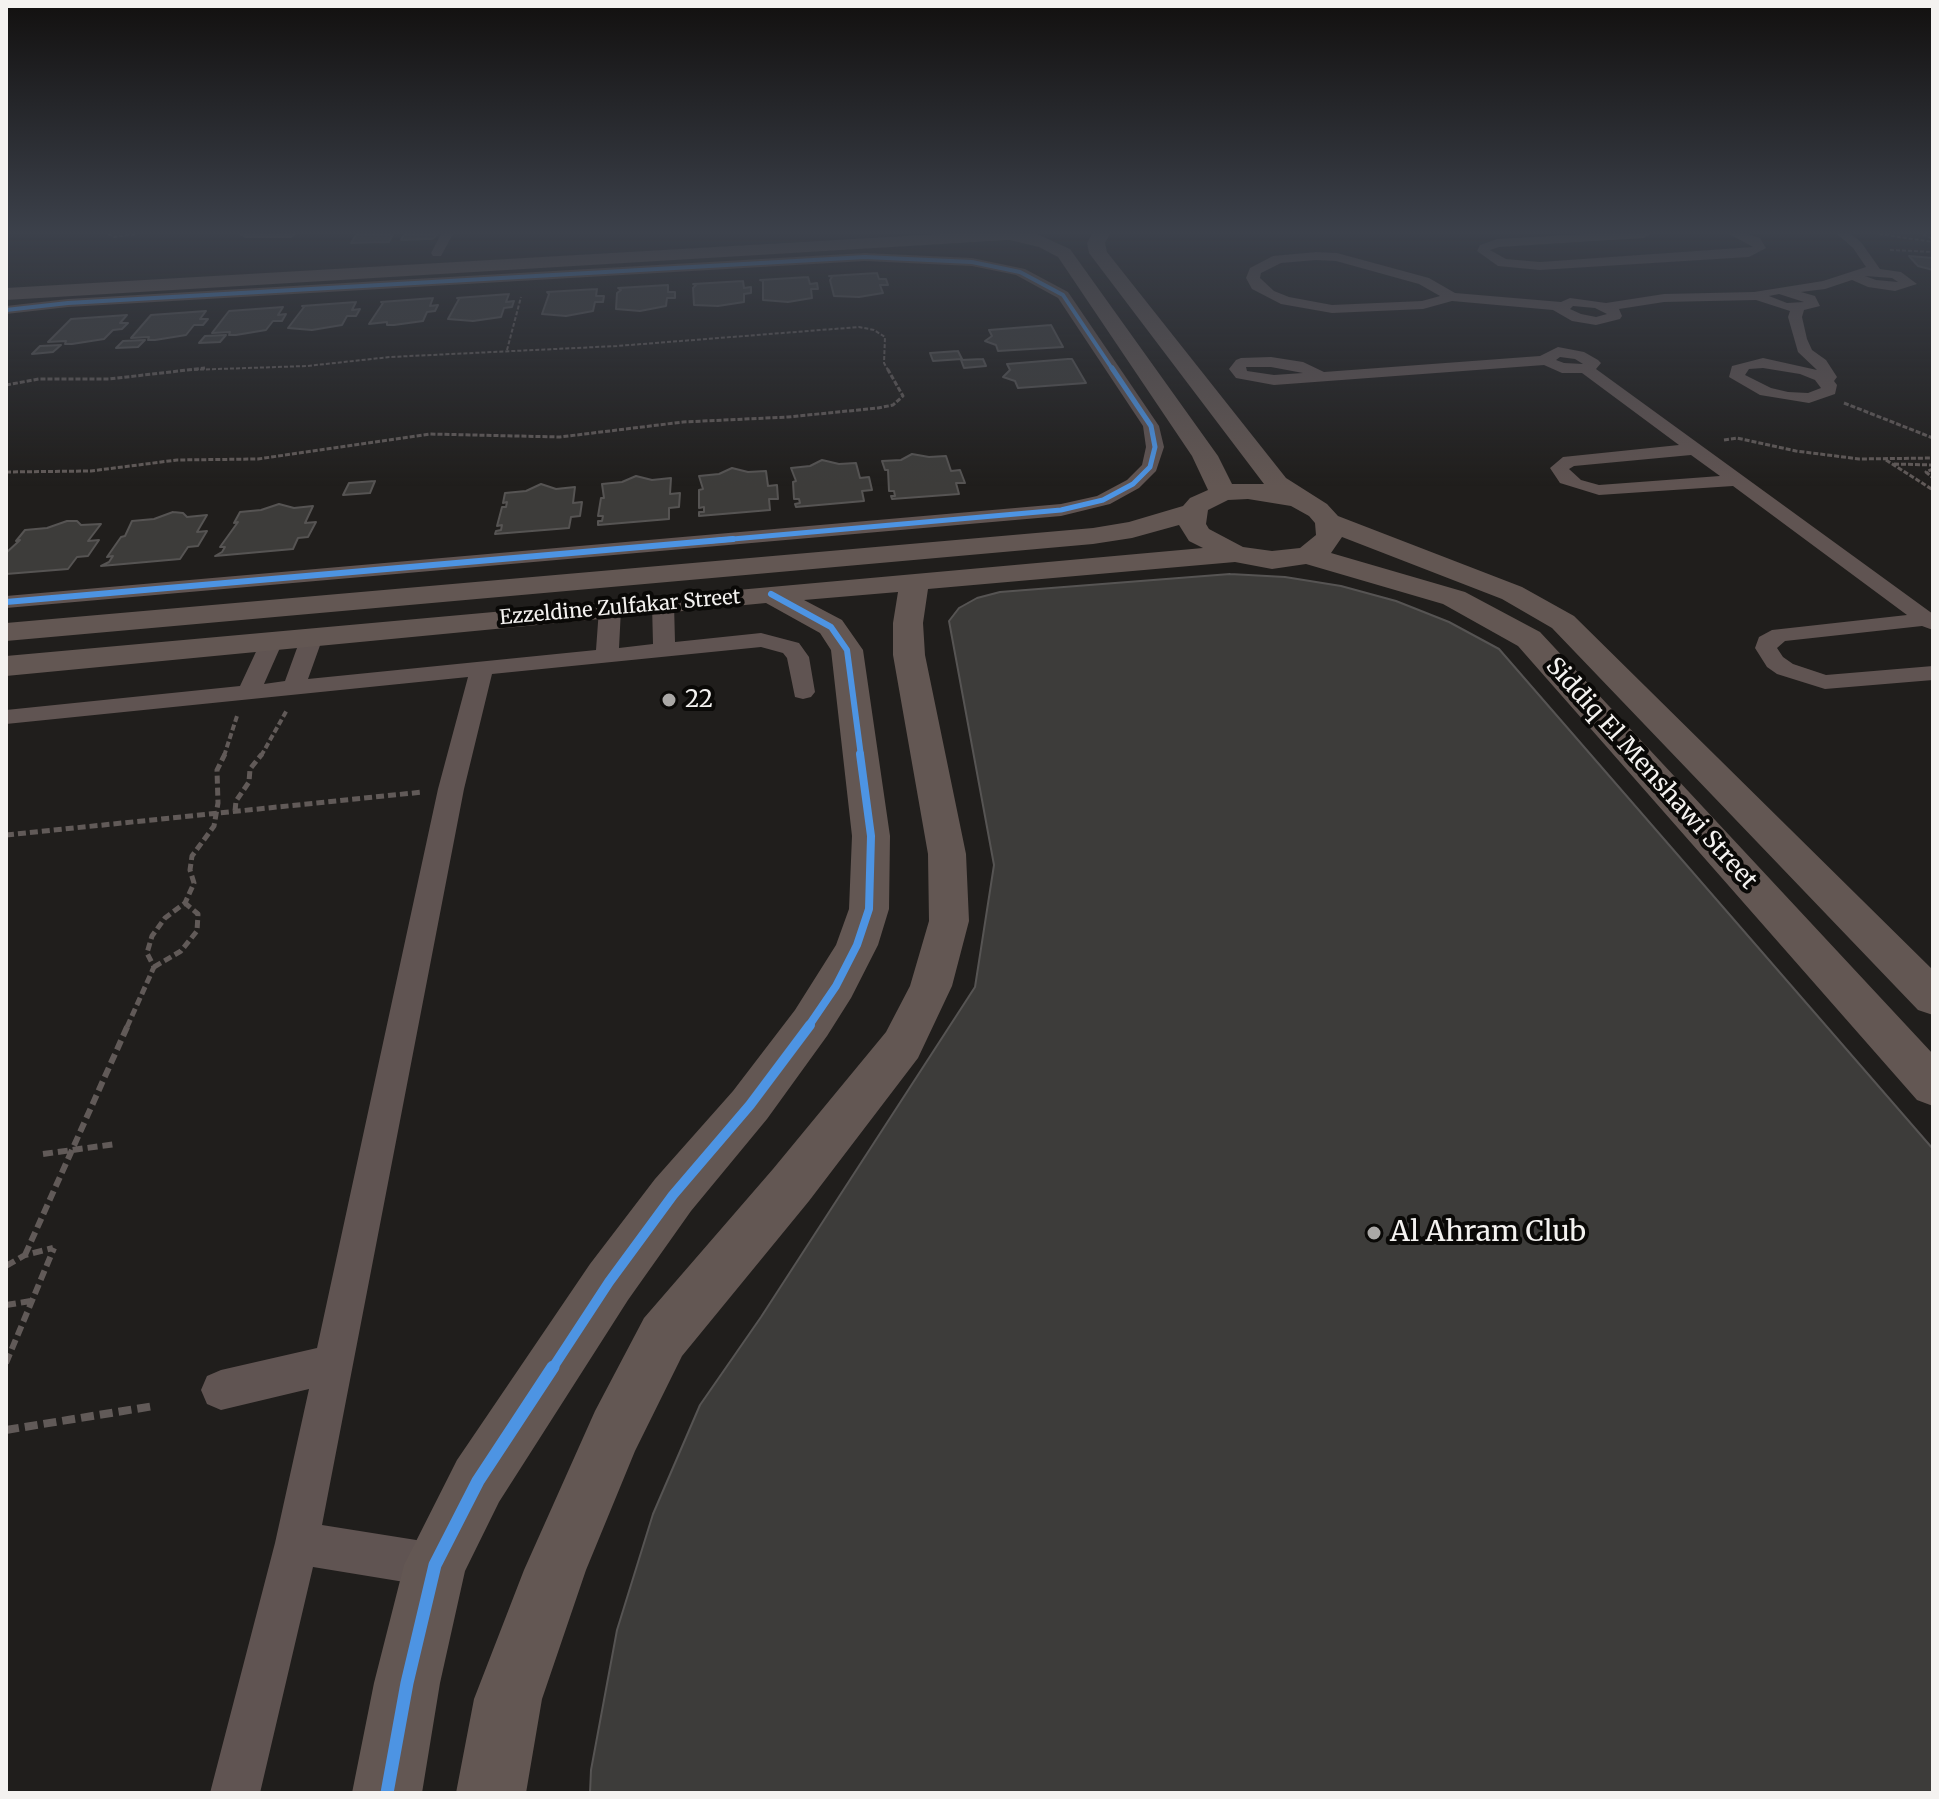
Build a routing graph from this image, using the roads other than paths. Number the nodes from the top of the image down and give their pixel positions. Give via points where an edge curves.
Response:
1 (1079, 318) edge
2 (1109, 318) edge
3 (1148, 318) edge
4 (1570, 318) edge
5 (1612, 318) edge
6 (1801, 318) edge
7 (1583, 344) junction
8 (1129, 346) junction
9 (1100, 348) junction
10 (1806, 352) junction
11 (1763, 363) junction
12 (1320, 376) dead end
13 (1827, 390) junction
14 (1695, 449) junction
15 (1737, 480) junction
16 (1223, 493) junction
17 (1300, 500) junction
18 (1193, 512) junction
19 (1328, 522) junction
20 (1043, 540) junction
21 (1235, 554) junction
22 (1307, 555) junction
23 (1056, 570) junction
24 (915, 581) junction
25 (486, 588) junction
26 (771, 594) junction
27 (6, 602) edge
28 (663, 604) junction
29 (610, 609) junction
30 (477, 621) junction
31 (1930, 621) edge
32 (6, 632) edge
33 (312, 637) junction
34 (272, 641) junction
35 (664, 650) junction
36 (607, 656) junction
37 (6, 666) edge
38 (482, 668) junction
39 (1933, 673) edge
40 (803, 692) dead end
41 (292, 696) junction
42 (245, 699) junction
43 (6, 717) edge
44 (1933, 998) edge
45 (1933, 1086) edge
46 (334, 1364) junction
47 (221, 1390) dead end
48 (297, 1543) junction
49 (435, 1565) junction
50 (235, 1793) edge
51 (387, 1793) edge
52 (491, 1793) edge

1 - 9 street
2 - 8 street
3 - 17 street via 1277,484
4 - 7 street
5 - 7 street
6 - 10 street via 1796,328
7 - 12 street via 1562,368 1547,360
7 - 14 street
8 - 9 street
8 - 16 street via 1205,456
9 - 27 street via 1151,426 1155,447 1150,467 1133,484 1083,506
10 - 11 street
10 - 13 street via 1828,375
11 - 13 street via 1821,377
11 - 13 street via 1737,369 1737,377 1766,392 1809,398
14 - 15 street
14 - 15 street via 1569,461 1559,468 1575,484 1599,490
15 - 31 street
16 - 17 street via 1275,493
16 - 18 street, Ezzeldine Zulfakar Street
17 - 19 street, Siddiq El Menshawi Street
18 - 20 street, Ezzeldine Zulfakar Street via 1132,530
18 - 21 street via 1199,535
19 - 22 street via 1330,535 1323,546
19 - 44 street, Siddiq El Menshawi Street via 1512,593 1563,622
20 - 23 street
20 - 25 street, Ezzeldine Zulfakar Street
21 - 22 street via 1272,560
21 - 23 street, Ezzeldine Zulfakar Street
22 - 45 street, Siddiq El Menshawi Street via 1454,598 1529,639
23 - 24 street, Ezzeldine Zulfakar Street
24 - 26 street, Ezzeldine Zulfakar Street
24 - 52 street via 909,655 947,854 949,921 931,986 902,1045 663,1337 615,1431 555,1570 508,1699
25 - 30 street
25 - 32 street, Ezzeldine Zulfakar Street
26 - 28 street, Ezzeldine Zulfakar Street
26 - 49 street via 831,627 847,650 871,836 869,909 857,945 811,1023 673,1195 551,1366 478,1481
28 - 29 street, Ezzeldine Zulfakar Street
28 - 35 street
29 - 30 street, Ezzeldine Zulfakar Street
29 - 36 street
30 - 33 street, Ezzeldine Zulfakar Street
31 - 39 street via 1780,635 1766,648 1785,669 1825,682
33 - 34 street, Ezzeldine Zulfakar Street
33 - 41 street
34 - 37 street, Ezzeldine Zulfakar Street
34 - 42 street
35 - 36 street
35 - 40 street via 777,642 798,657
36 - 38 street
38 - 41 street
38 - 46 street via 451,789
41 - 42 street
42 - 43 street
46 - 47 street
46 - 48 street
48 - 49 street
48 - 50 street
49 - 51 street

